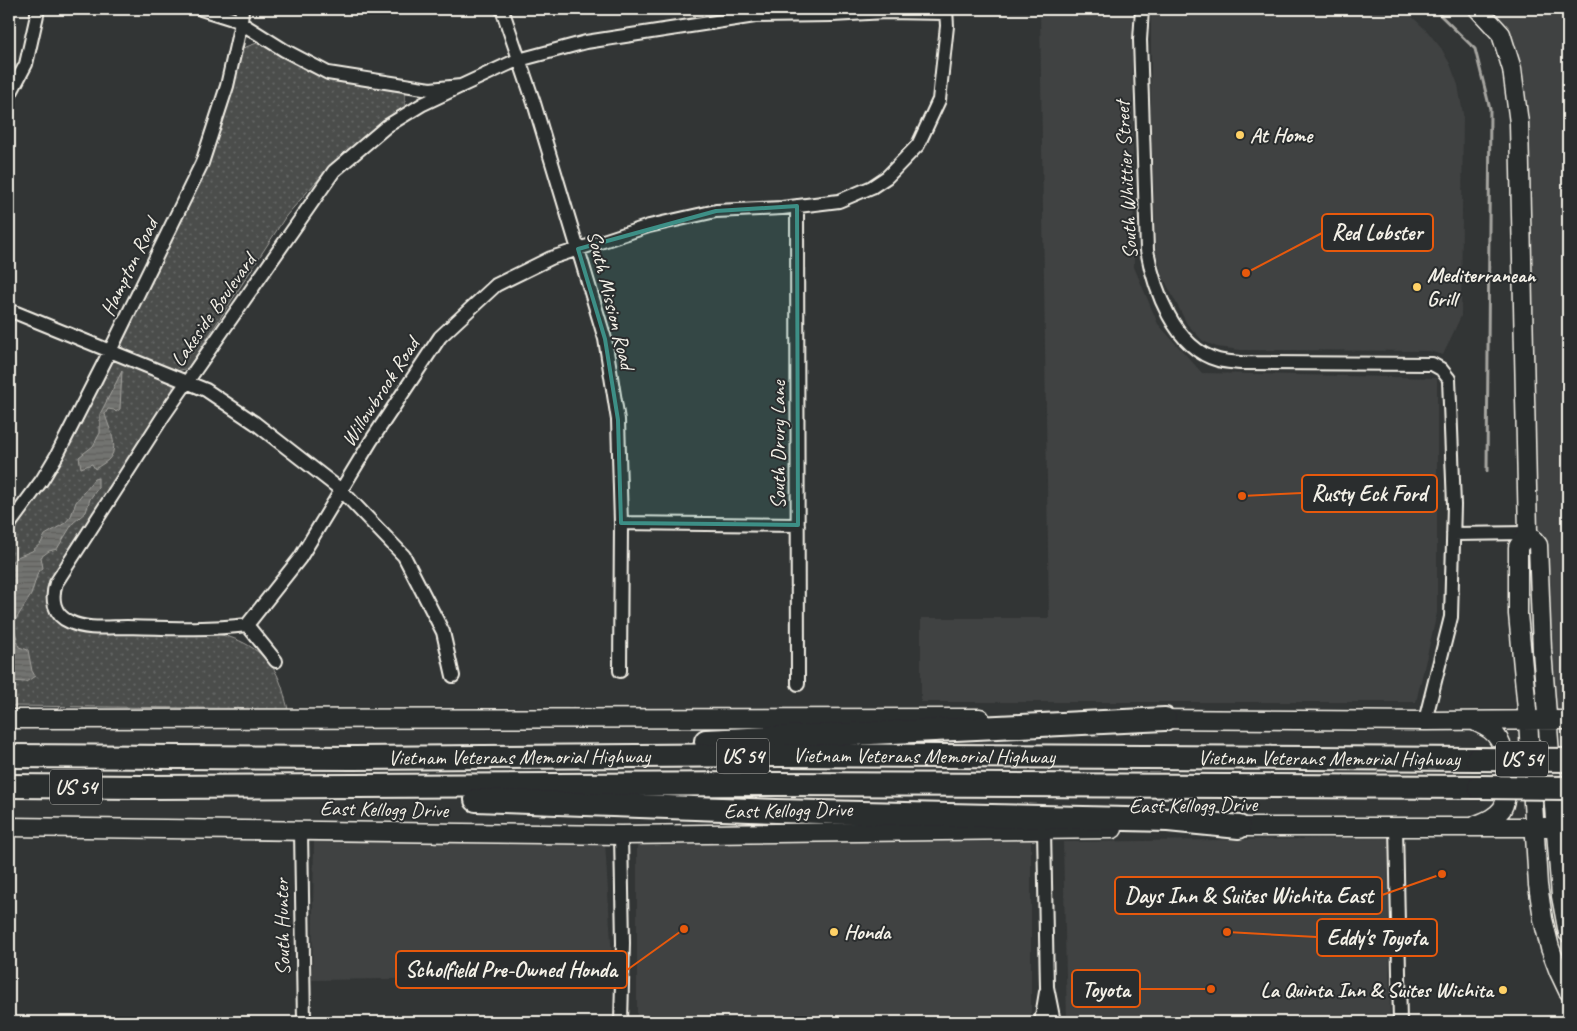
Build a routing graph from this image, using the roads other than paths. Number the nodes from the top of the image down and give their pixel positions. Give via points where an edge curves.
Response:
1 (37, 9) edge
2 (201, 9) edge
3 (242, 9) edge
4 (502, 9) edge
5 (1142, 9) edge
6 (1478, 9) edge
7 (888, 10) edge
8 (946, 11) edge
9 (241, 23) junction
10 (519, 60) junction
11 (461, 86) junction
12 (9, 96) edge
13 (797, 206) junction
14 (578, 249) junction
15 (9, 310) edge
16 (110, 351) junction
17 (188, 382) junction
18 (341, 490) junction
19 (621, 523) junction
20 (9, 525) edge
21 (798, 525) junction
22 (1528, 533) junction
23 (1453, 534) junction
24 (247, 625) junction
25 (276, 661) dead end
26 (620, 672) dead end
27 (453, 676) dead end
28 (798, 684) dead end
29 (9, 719) edge
30 (1165, 719) junction
31 (1528, 720) junction
32 (1548, 720) junction
33 (1568, 720) edge
34 (1425, 721) junction
35 (1472, 721) junction
36 (9, 756) edge
37 (354, 758) junction
38 (1568, 760) edge
39 (9, 786) edge
40 (143, 787) junction
41 (1568, 788) edge
42 (1396, 826) junction
43 (1473, 826) junction
44 (9, 827) edge
45 (1239, 827) junction
46 (1534, 827) junction
47 (1562, 827) edge
48 (301, 830) junction
49 (1044, 830) junction
50 (621, 835) junction
51 (1568, 933) edge
52 (1047, 987) junction
53 (1568, 991) edge
54 (304, 1022) edge
55 (621, 1022) edge
56 (1042, 1022) edge
57 (1054, 1022) edge
58 (1400, 1022) edge

1 - 12 street via 26,64
2 - 9 street
3 - 9 street, Hampton Road
4 - 10 street, South Mission Road
5 - 23 street, South Whittier Street via 1140,40 1147,250 1160,297 1182,336 1217,360 1241,363 1432,364 1441,369 1449,379
6 - 22 main road via 1501,34 1512,69 1519,122
7 - 8 street, Lakeside Boulevard
7 - 10 street, Lakeside Boulevard via 755,16 586,42
8 - 13 street, Willowbrook Road via 939,100 918,145 887,177 872,187 839,202
9 - 11 street via 328,73 430,89
9 - 16 street, Hampton Road via 227,86 202,162
10 - 11 street, Lakeside Boulevard
10 - 14 street, South Mission Road
11 - 17 street, Lakeside Boulevard via 387,126 334,171
13 - 14 street, Willowbrook Road via 716,211 649,226
13 - 21 street, South Drury Lane
14 - 18 street, Willowbrook Road via 551,258 496,286 440,337
14 - 19 street, South Mission Road via 606,348 618,420
15 - 16 street
16 - 17 street
16 - 20 street, Hampton Road via 42,480
17 - 18 street via 255,422
17 - 24 street, Lakeside Boulevard via 56,583 52,593 54,605 70,623 93,627 217,629
18 - 24 street, Willowbrook Road via 300,558
18 - 27 street via 404,556 444,632
19 - 21 street
19 - 26 street, South Mission Road
21 - 28 street, South Drury Lane
22 - 23 street
22 - 31 main road via 1518,547 1518,614
22 - 32 main road via 1538,545
23 - 34 street via 1451,617
24 - 25 street
29 - 30 main road
30 - 34 main road
30 - 37 highway
31 - 32 main road
31 - 35 main road
31 - 46 main road
32 - 33 main road
32 - 47 main road
34 - 35 main road
35 - 43 main road via 1488,727 1499,738 1504,750 1506,794 1503,808 1492,819
36 - 37 highway, Vietnam Veterans Memorial Highway / US 54
37 - 38 highway, Vietnam Veterans Memorial Highway / US 54, bridge via 779,755
39 - 40 highway, Vietnam Veterans Memorial Highway / US 54
40 - 41 highway, Vietnam Veterans Memorial Highway / US 54, bridge via 758,784
40 - 45 highway via 766,810 1168,820
42 - 43 main road, East Kellogg Drive
42 - 45 main road, East Kellogg Drive
42 - 58 street
43 - 46 main road, East Kellogg Drive
44 - 48 main road, East Kellogg Drive
45 - 49 main road, East Kellogg Drive
46 - 47 main road, East Kellogg Drive
46 - 53 main road via 1543,919 1553,956
47 - 51 main road via 1561,896
48 - 50 main road, East Kellogg Drive
48 - 54 street, South Hunter
49 - 50 main road, East Kellogg Drive
49 - 52 street
50 - 55 street
52 - 56 street
52 - 57 street

